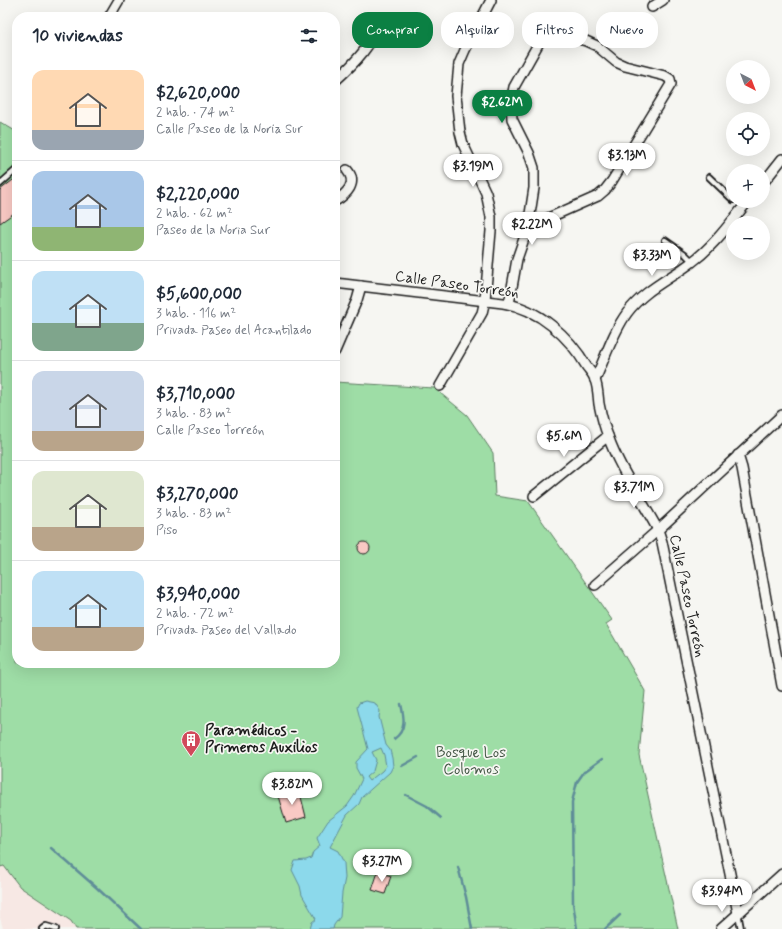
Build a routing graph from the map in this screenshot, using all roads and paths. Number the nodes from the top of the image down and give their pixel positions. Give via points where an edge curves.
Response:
1 (119, 0) edge
2 (491, 0) edge
3 (663, 0) edge
4 (652, 7) dead end
5 (112, 12) edge
6 (366, 48) edge
7 (340, 76) edge
8 (782, 159) edge
9 (347, 170) dead end
10 (12, 173) edge
11 (770, 174) edge
12 (709, 177) dead end
13 (0, 184) edge
14 (726, 194) edge
15 (340, 198) edge
16 (742, 208) edge
17 (528, 226) junction
18 (665, 240) dead end
19 (693, 262) junction
20 (340, 284) edge
21 (361, 286) junction
22 (486, 300) junction
23 (509, 304) junction
24 (340, 339) edge
25 (595, 380) junction
26 (440, 386) dead end
27 (782, 415) edge
28 (608, 436) junction
29 (738, 455) junction
30 (534, 496) dead end
31 (658, 530) junction
32 (595, 585) dead end
33 (782, 686) edge
34 (782, 874) edge
35 (738, 914) junction
36 (42, 929) edge
37 (56, 929) edge
38 (721, 929) edge
39 (741, 929) edge

1 - 5 street
2 - 22 street via 464,50 459,64 456,96 463,144 489,203 491,231
3 - 4 street
6 - 7 street
8 - 11 street
9 - 15 street via 351,175 352,184
10 - 13 lane
12 - 14 lane
16 - 19 street
17 - 17 street via 598,196 605,190 671,84 670,79 616,62 597,46 586,41 546,33 514,87 511,102 512,119 534,168 534,188
17 - 23 street via 517,259
18 - 19 lane
19 - 25 street via 640,299 627,313
20 - 21 street, Calle Paseo Torreón
21 - 22 street, Calle Paseo Torreón
21 - 24 street
22 - 23 street, Calle Paseo Torreón
22 - 26 street via 482,313
23 - 25 street, Calle Paseo Torreón via 549,323 579,353
25 - 28 street, Calle Paseo Torreón
27 - 29 street
28 - 30 street
28 - 31 street, Calle Paseo Torreón
29 - 31 street
29 - 33 street
31 - 32 street
31 - 35 street, Calle Paseo Torreón
34 - 35 street
35 - 38 street
35 - 39 lane, Calle Paseo Torreón
36 - 37 lane via 46,926

